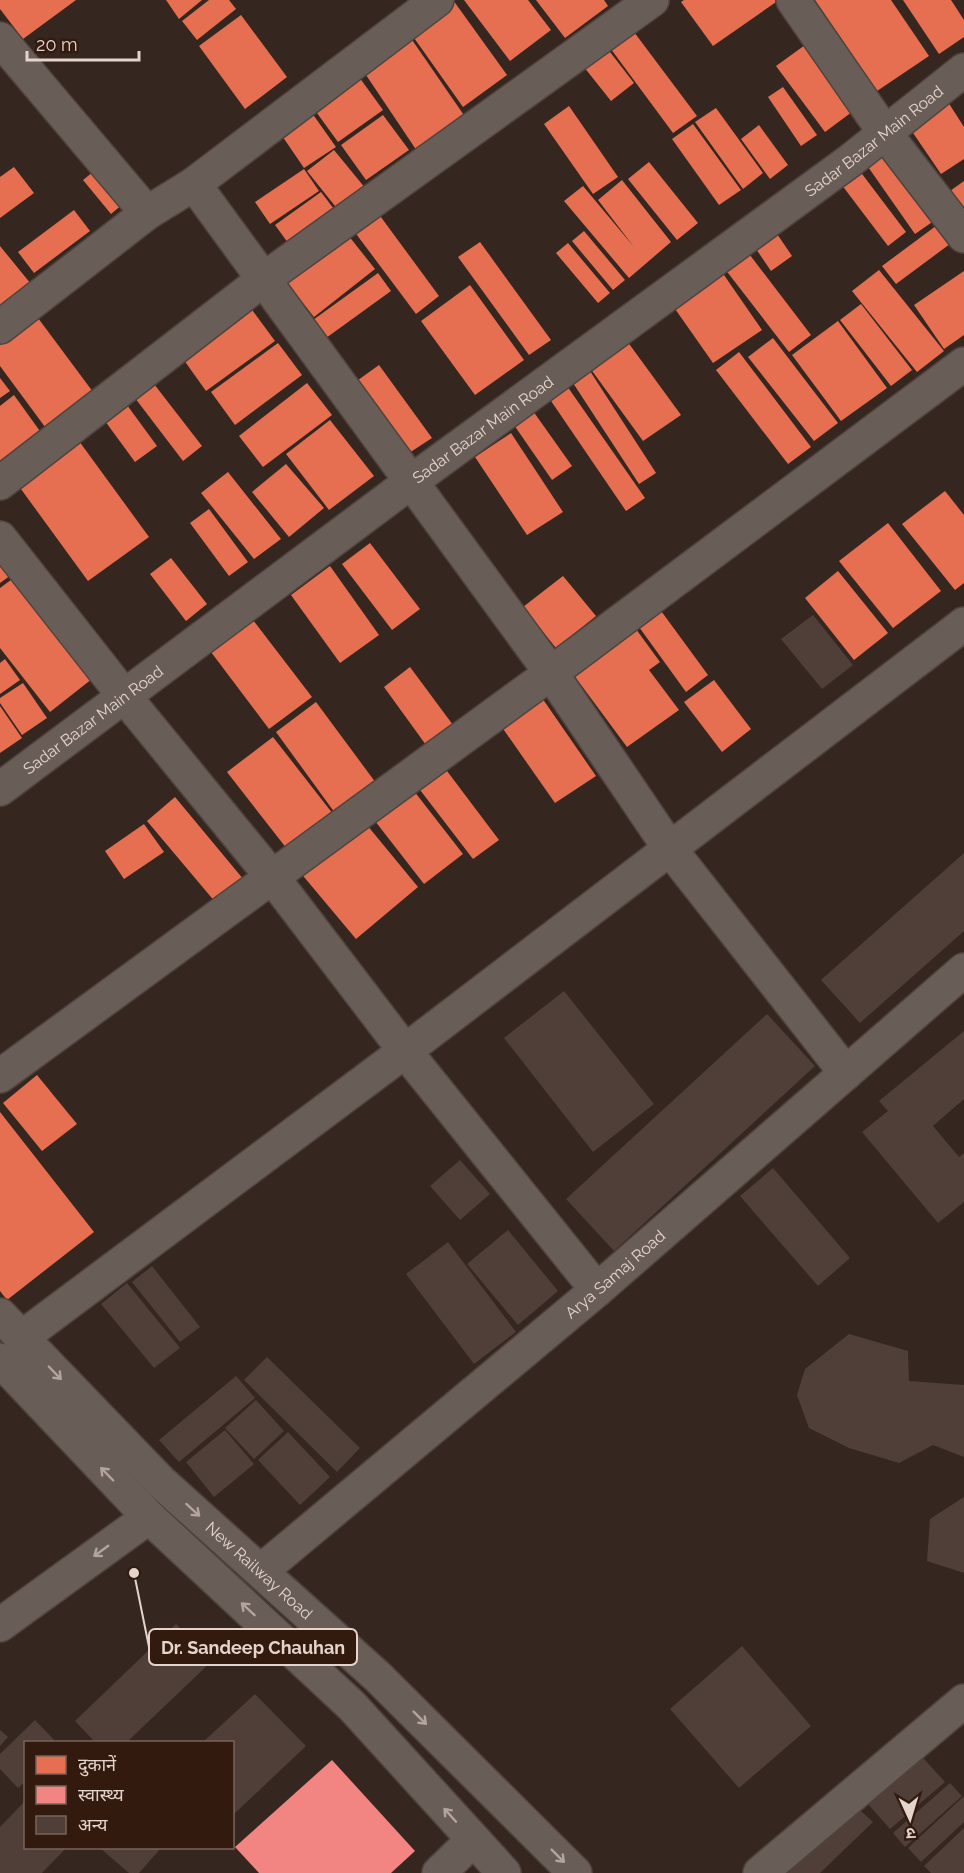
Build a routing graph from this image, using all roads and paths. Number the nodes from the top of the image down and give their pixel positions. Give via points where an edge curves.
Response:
1 (437, 0) edge
2 (652, 0) edge
3 (793, 0) edge
4 (0, 39) edge
5 (964, 70) edge
6 (885, 133) junction
7 (194, 184) junction
8 (147, 213) junction
9 (964, 236) edge
10 (264, 279) junction
11 (0, 327) edge
12 (964, 364) edge
13 (412, 481) junction
14 (0, 483) edge
15 (0, 538) edge
16 (964, 624) edge
17 (551, 673) junction
18 (124, 697) junction
19 (0, 789) edge
20 (670, 849) junction
21 (273, 878) junction
22 (964, 970) edge
23 (405, 1051) junction
24 (846, 1073) junction
25 (0, 1076) edge
26 (597, 1290) junction
27 (7, 1338) edge
28 (149, 1517) junction
29 (261, 1571) junction
30 (0, 1625) edge
31 (964, 1701) edge
32 (473, 1840) junction
33 (439, 1873) edge
34 (504, 1873) edge
35 (575, 1873) edge
36 (760, 1873) edge

1 - 7 street
2 - 10 street
3 - 6 street
4 - 8 street
5 - 6 street, Sadar Bazar Main Road
6 - 9 street
6 - 13 street, Sadar Bazar Main Road
7 - 8 street
7 - 10 street
8 - 11 street
10 - 13 street
10 - 14 street
12 - 17 street
13 - 17 street
13 - 18 street, Sadar Bazar Main Road
15 - 18 street
16 - 20 street
17 - 20 street
17 - 21 street
18 - 19 street, Sadar Bazar Main Road
18 - 21 street
20 - 23 street
20 - 24 street
21 - 23 street
21 - 25 street
22 - 24 street, Arya Samaj Road
23 - 26 street
23 - 27 street
24 - 26 street, Arya Samaj Road
26 - 29 street, Arya Samaj Road
28 -> 27 street
27 -> 29 street, New Railway Road
28 -> 30 street
32 -> 28 street via 352,1706
29 -> 35 street, New Railway Road via 378,1677
31 - 36 street
32 - 33 street
32 - 34 street

